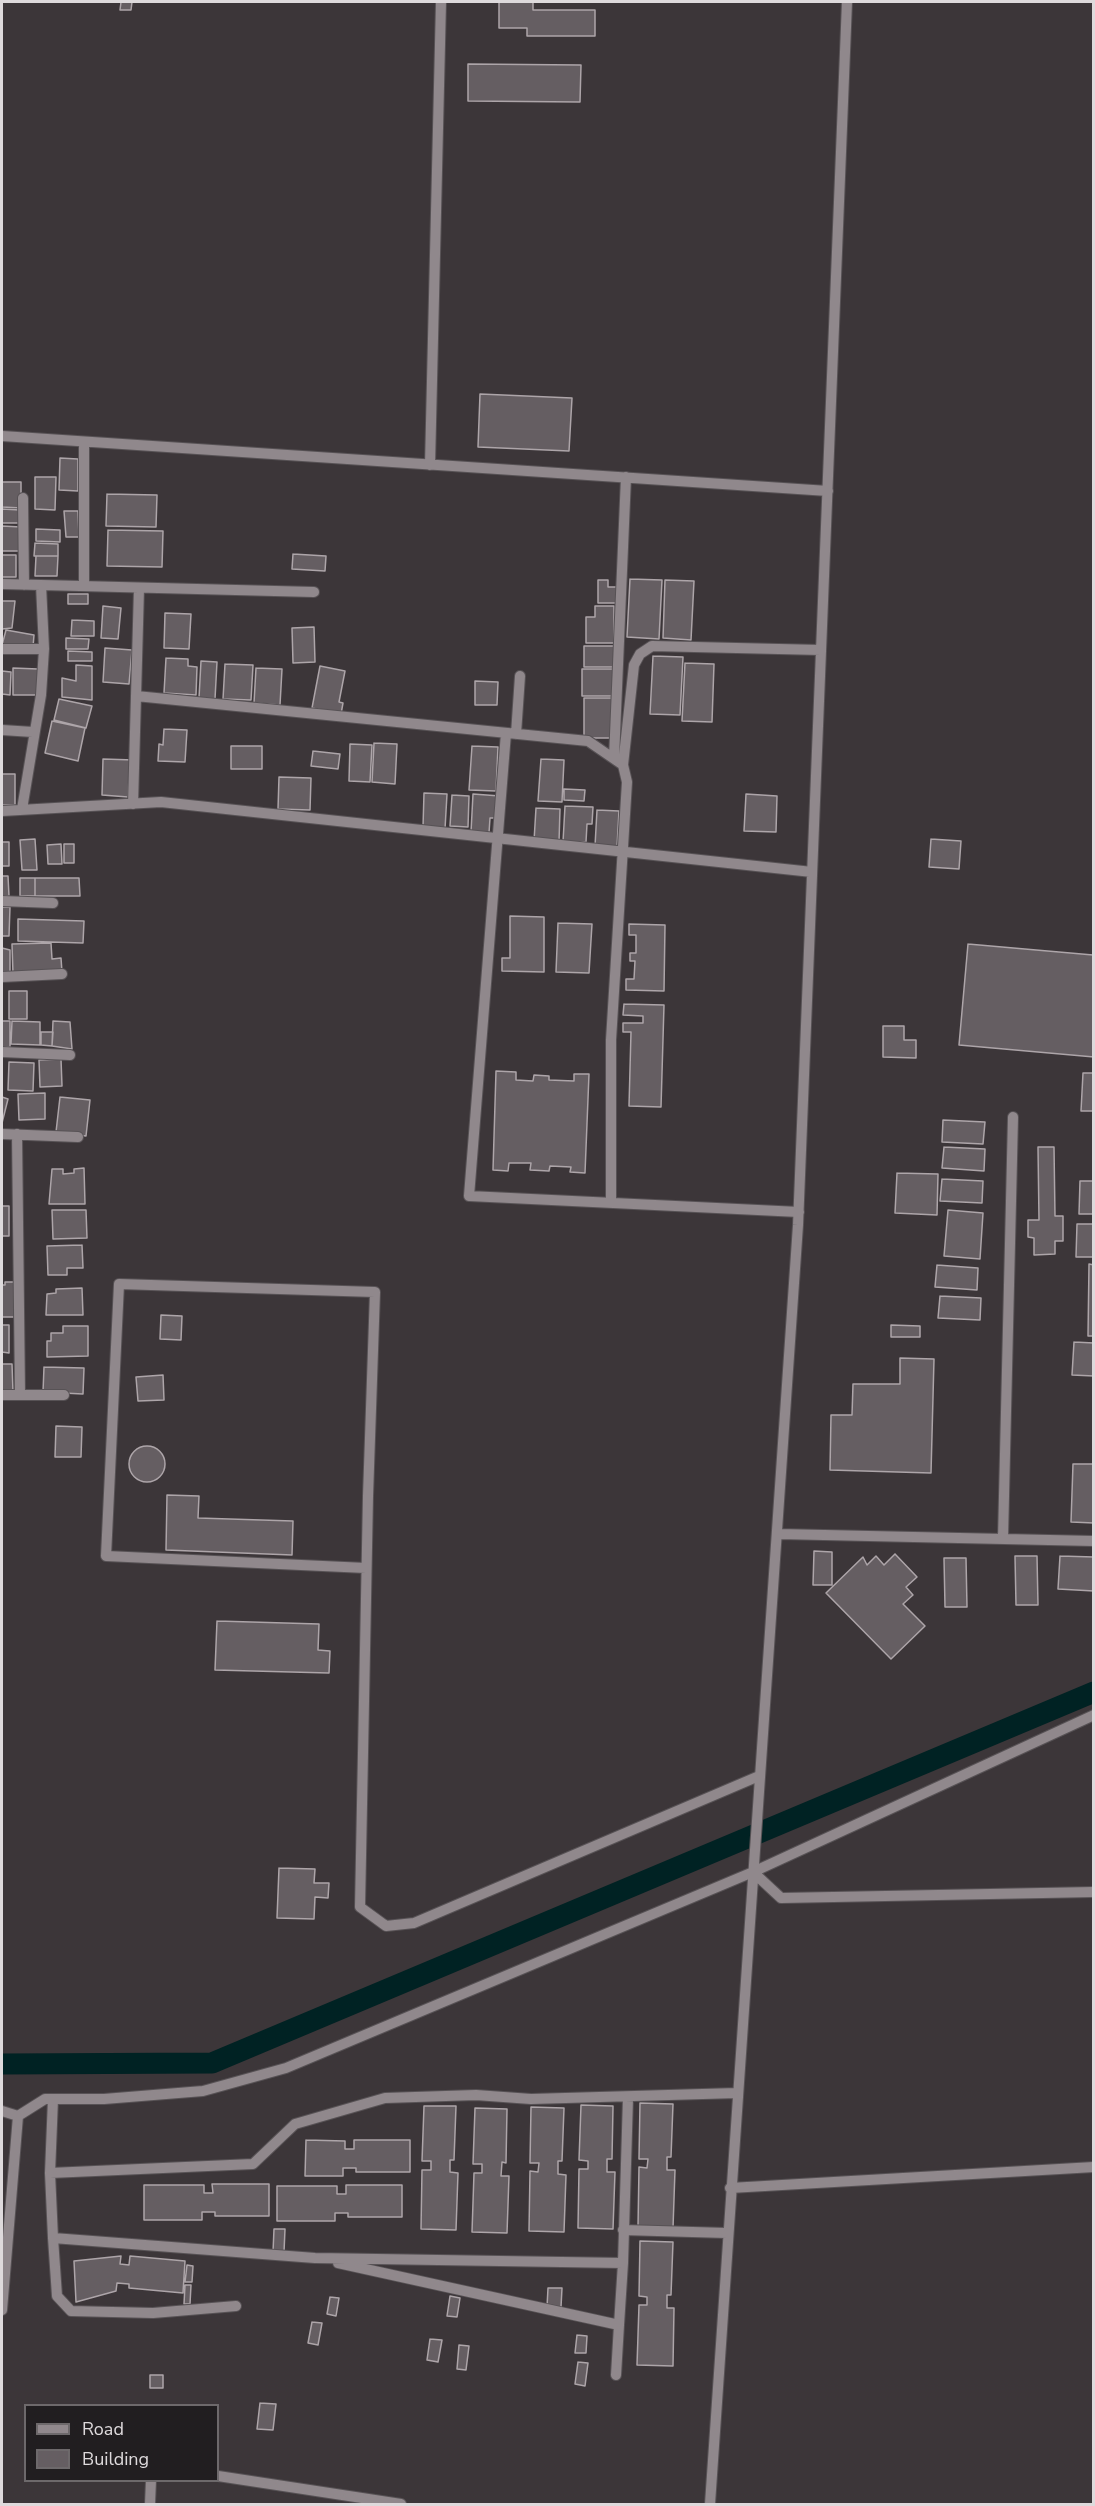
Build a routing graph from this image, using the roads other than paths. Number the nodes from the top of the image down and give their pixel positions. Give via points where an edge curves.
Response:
1 (441, 2) edge
2 (847, 2) edge
3 (2, 436) edge
4 (84, 442) junction
5 (430, 465) junction
6 (626, 477) junction
7 (828, 491) junction
8 (23, 498) dead end
9 (2, 585) edge
10 (24, 585) junction
11 (41, 585) junction
12 (84, 586) junction
13 (139, 588) junction
14 (314, 592) dead end
15 (44, 649) junction
16 (2, 650) edge
17 (821, 650) junction
18 (520, 676) dead end
19 (136, 696) junction
20 (2, 730) edge
21 (33, 732) junction
22 (511, 733) junction
23 (618, 761) junction
24 (134, 804) junction
25 (22, 809) junction
26 (2, 811) edge
27 (498, 838) junction
28 (622, 852) junction
29 (812, 872) junction
30 (2, 901) edge
31 (53, 903) dead end
32 (62, 974) dead end
33 (2, 977) edge
34 (2, 1052) edge
35 (70, 1055) dead end
36 (1013, 1117) dead end
37 (2, 1134) edge
38 (17, 1134) junction
39 (78, 1137) dead end
40 (611, 1203) junction
41 (799, 1212) junction
42 (2, 1395) edge
43 (20, 1395) junction
44 (64, 1395) dead end
45 (779, 1534) junction
46 (1003, 1538) junction
47 (1094, 1541) edge
48 (366, 1568) junction
49 (1094, 1715) edge
50 (759, 1776) junction
51 (753, 1868) junction
52 (1094, 1892) edge
53 (737, 2093) junction
54 (628, 2097) junction
55 (53, 2099) junction
56 (2, 2111) edge
57 (18, 2115) junction
58 (1094, 2167) edge
59 (2, 2172) edge
60 (14, 2172) junction
61 (50, 2173) junction
62 (730, 2188) junction
63 (5, 2227) edge
64 (623, 2230) junction
65 (727, 2233) junction
66 (53, 2238) junction
67 (315, 2258) junction
68 (622, 2263) junction
69 (236, 2306) dead end
70 (2, 2310) edge
71 (619, 2325) junction
72 (616, 2375) dead end
73 (219, 2476) edge
74 (151, 2482) edge
75 (337, 2500) edge
76 (150, 2505) edge
77 (401, 2505) edge
78 (710, 2505) edge

1 - 5 street
2 - 7 street
3 - 4 street
4 - 5 street
4 - 12 street
5 - 6 street
6 - 7 street
6 - 23 street
7 - 17 street
8 - 10 street
9 - 10 street
10 - 11 street
11 - 12 street
11 - 15 street
12 - 13 street
13 - 14 street
13 - 19 street
15 - 16 street
15 - 21 street via 41,695
17 - 23 street via 652,646 640,654 634,665
17 - 29 street
18 - 22 street
19 - 22 street
19 - 24 street
20 - 21 street
21 - 25 street
22 - 23 street via 588,741
22 - 27 street
23 - 28 street via 627,782
24 - 25 street
24 - 27 street via 161,802
25 - 26 street
27 - 28 street
27 - 40 street via 468,1196
28 - 29 street
28 - 40 street via 611,1040
29 - 41 street
30 - 31 street
32 - 33 street
34 - 35 street
36 - 46 street
37 - 38 street
38 - 39 street
38 - 43 street
40 - 41 street
41 - 45 street
42 - 43 street
43 - 44 street
45 - 46 street
45 - 50 street
46 - 47 street
48 - 48 street via 375,1292 119,1284 106,1556
48 - 50 street via 360,1907 387,1926 414,1923
49 - 51 street
50 - 51 street
51 - 52 street via 781,1898
51 - 53 street
51 - 55 street via 286,2068 203,2091
53 - 54 street
53 - 62 street
54 - 61 street via 385,2098 295,2124 252,2164
54 - 64 street
55 - 57 street via 45,2099
55 - 61 street
56 - 57 street
57 - 60 street
58 - 62 street
59 - 60 street
60 - 63 street
61 - 66 street
62 - 65 street
63 - 70 street
64 - 65 street
64 - 68 street
65 - 78 street
66 - 67 street
66 - 69 street via 57,2296 71,2311 153,2313
67 - 68 street
67 - 71 street
68 - 71 street
71 - 72 street
73 - 75 street
74 - 76 street
75 - 77 street

